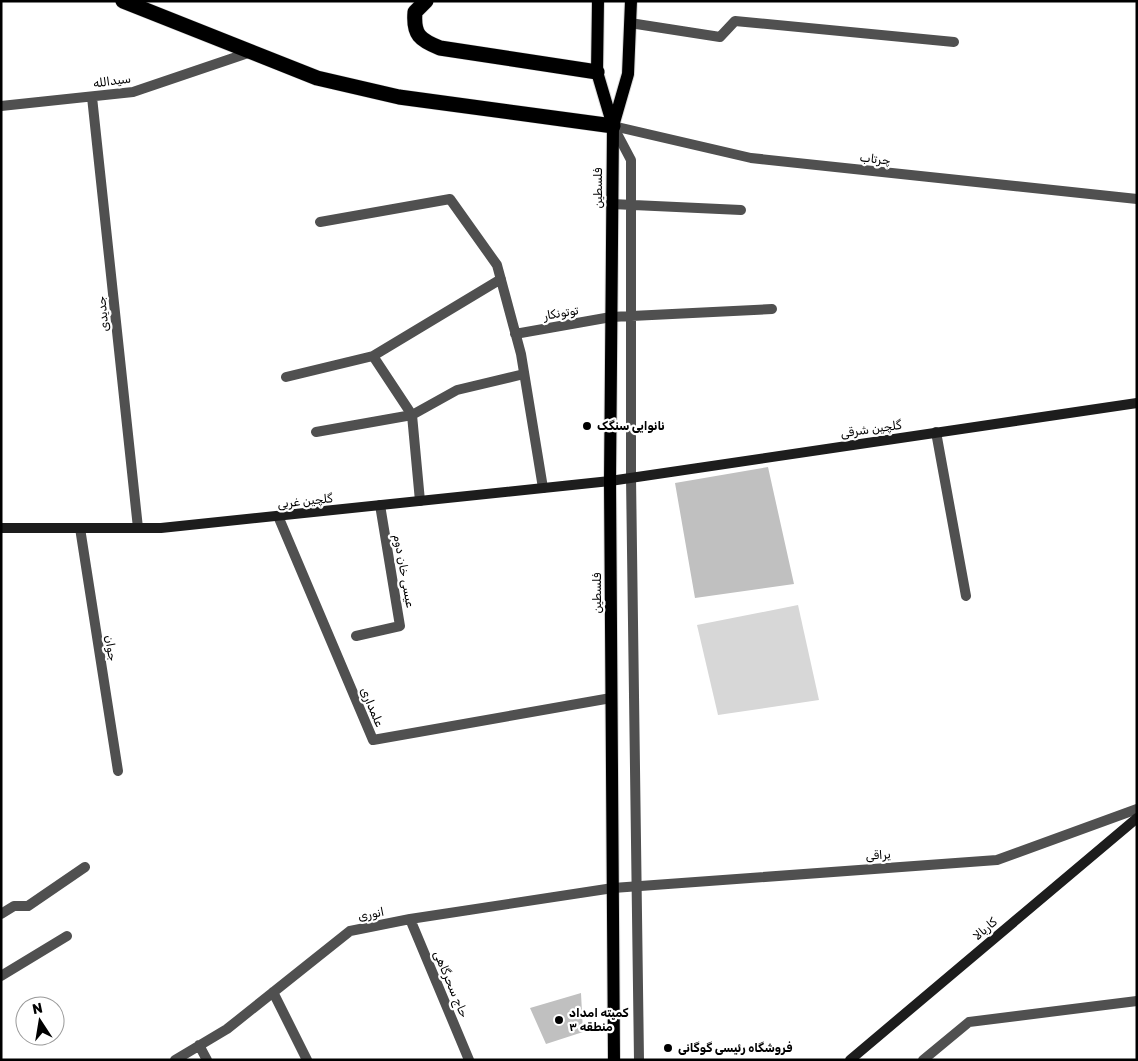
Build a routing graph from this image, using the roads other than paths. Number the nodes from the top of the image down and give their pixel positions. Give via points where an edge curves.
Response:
1 (123, 1) edge
2 (426, 1) edge
3 (598, 1) edge
4 (631, 1) edge
5 (630, 23) junction
6 (954, 42) dead end
7 (250, 52) junction
8 (597, 72) junction
9 (92, 96) junction
10 (1, 106) edge
11 (613, 126) junction
12 (1137, 199) edge
13 (612, 204) junction
14 (631, 205) junction
15 (741, 210) dead end
16 (320, 222) dead end
17 (500, 278) junction
18 (772, 309) dead end
19 (631, 316) junction
20 (611, 317) junction
21 (516, 334) junction
22 (373, 356) junction
23 (524, 374) junction
24 (286, 377) dead end
25 (1137, 403) edge
26 (412, 415) junction
27 (316, 432) dead end
28 (936, 432) junction
29 (631, 477) junction
30 (610, 481) junction
31 (543, 488) junction
32 (420, 501) junction
33 (380, 505) junction
34 (278, 516) junction
35 (1, 528) edge
36 (80, 528) junction
37 (138, 528) junction
38 (966, 596) dead end
39 (356, 636) dead end
40 (611, 698) junction
41 (118, 771) dead end
42 (1137, 808) edge
43 (1137, 818) edge
44 (85, 867) dead end
45 (638, 884) junction
46 (613, 888) junction
47 (1, 914) edge
48 (410, 919) junction
49 (66, 936) dead end
50 (1, 976) edge
51 (273, 992) junction
52 (1137, 1001) edge
53 (199, 1046) junction
54 (175, 1060) edge
55 (207, 1060) edge
56 (307, 1060) edge
57 (469, 1060) edge
58 (614, 1060) edge
59 (639, 1060) edge
60 (850, 1060) edge
61 (923, 1060) edge

1 - 7 highway
2 - 8 highway via 415,12 414,27 423,41 440,48
3 - 8 main road
4 - 5 main road
5 - 6 street via 720,37 734,21
5 - 11 main road via 628,74
7 - 9 street, سیدالله via 133,92
7 - 11 highway via 317,78 399,97
8 - 11 main road
9 - 10 street, سیدالله
9 - 37 street, جدیدی
11 - 12 street, چرتاب via 751,158
11 - 13 main road, فلسطین
11 - 14 street via 632,160
13 - 14 street
13 - 20 main road, فلسطین
14 - 15 street
14 - 19 street
16 - 17 street via 450,198 497,265
17 - 21 street
17 - 22 street
18 - 19 street, توتونکار
19 - 20 street, توتونکار
19 - 29 street
20 - 21 street, توتونکار
20 - 30 main road, فلسطین
21 - 23 street
22 - 24 street
22 - 26 street
23 - 26 street via 457,390
23 - 31 street
25 - 28 street, گلچین شرقی
26 - 27 street
26 - 32 street
28 - 29 street, گلچین شرقی
28 - 38 street
29 - 30 street, گلچین شرقی
29 - 45 street
30 - 31 street, گلچین غربی
30 - 40 main road, فلسطین
31 - 32 street, گلچین غربی
32 - 33 street, گلچین غربی
33 - 34 street, گلچین غربی
33 - 39 street, عیسی خان دوم via 400,626
34 - 37 street, گلچین غربی
34 - 40 street, علمداری via 372,740
35 - 36 street, گلچین غربی
36 - 37 street, گلچین غربی
36 - 41 street, جوان
40 - 46 main road, فلسطین
42 - 45 street, یراقی via 997,860
43 - 60 street, کاربالا
44 - 47 street via 28,906 14,906
45 - 46 street, یراقی
45 - 59 street
46 - 48 street, انوری
46 - 58 main road, فلسطین
48 - 51 street, انوری via 350,931
48 - 57 street, حاج سحرگاهی
49 - 50 street
51 - 53 street, انوری via 227,1029
51 - 56 street
52 - 61 street via 969,1022
53 - 54 street, انوری
53 - 55 street

